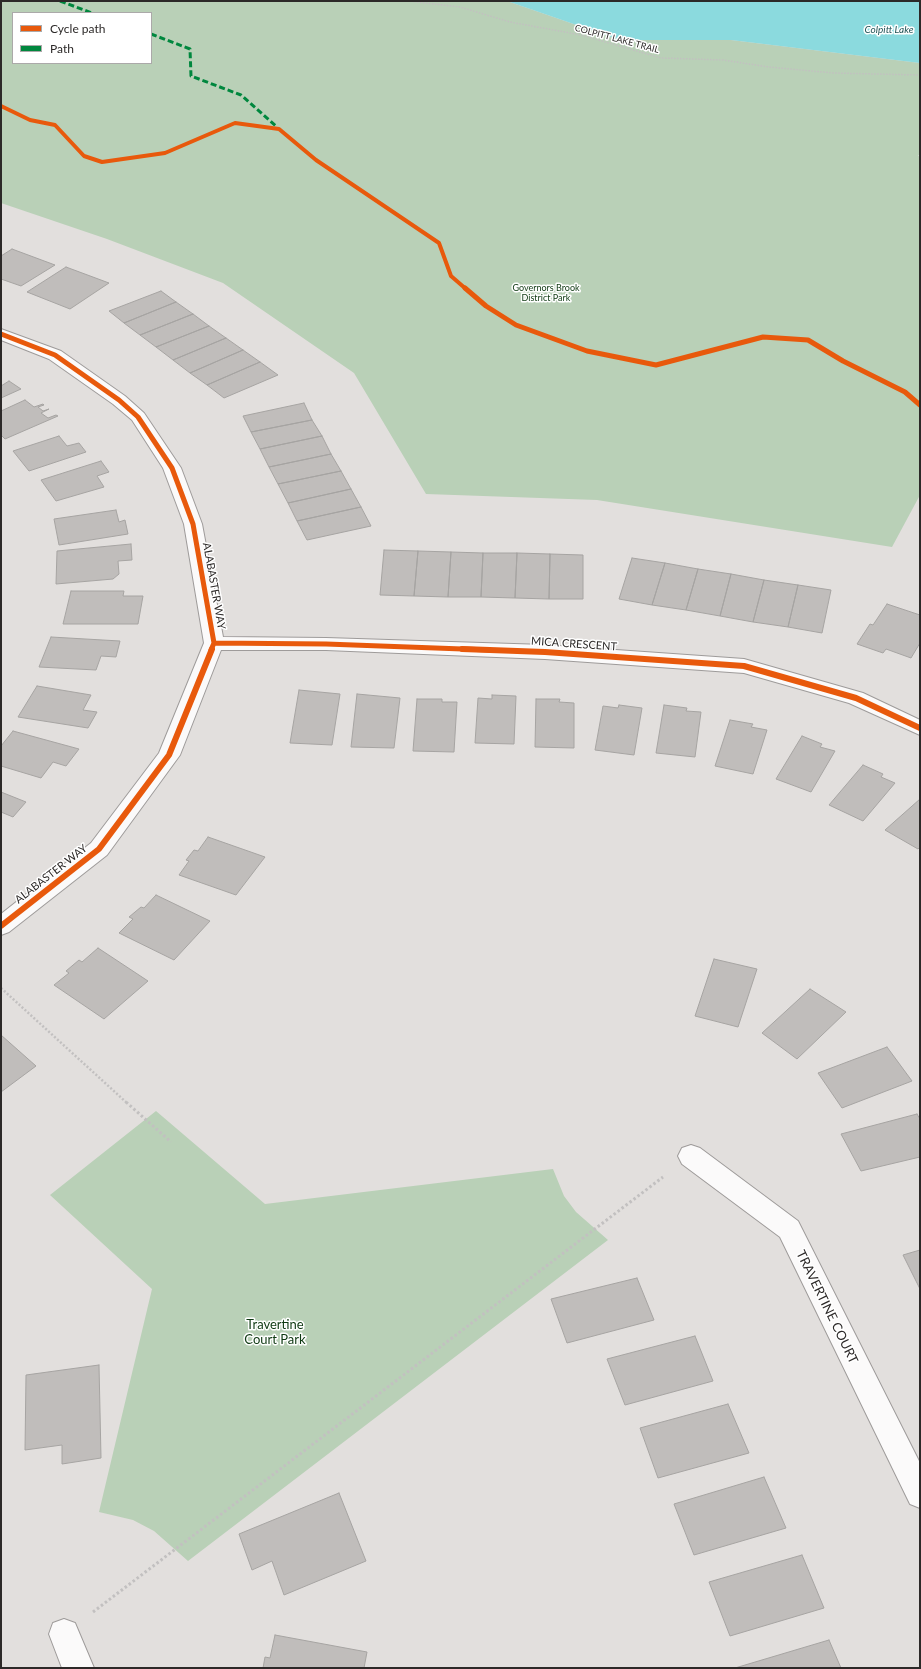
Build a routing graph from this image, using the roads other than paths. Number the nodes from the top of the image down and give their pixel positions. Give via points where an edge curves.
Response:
1 (1, 334) edge
2 (214, 643) junction
3 (920, 728) edge
4 (1, 926) edge
5 (691, 1156) road end
6 (920, 1494) edge
7 (64, 1634) road end
8 (78, 1668) edge

1 - 2 street, ALABASTER WAY via 55,355 119,400 138,417 172,468 194,524
2 - 3 street, MICA CRESCENT via 326,644 544,652 744,666 856,698
2 - 4 street, ALABASTER WAY via 169,755 99,849
5 - 6 street, TRAVERTINE COURT via 789,1228
7 - 8 street

